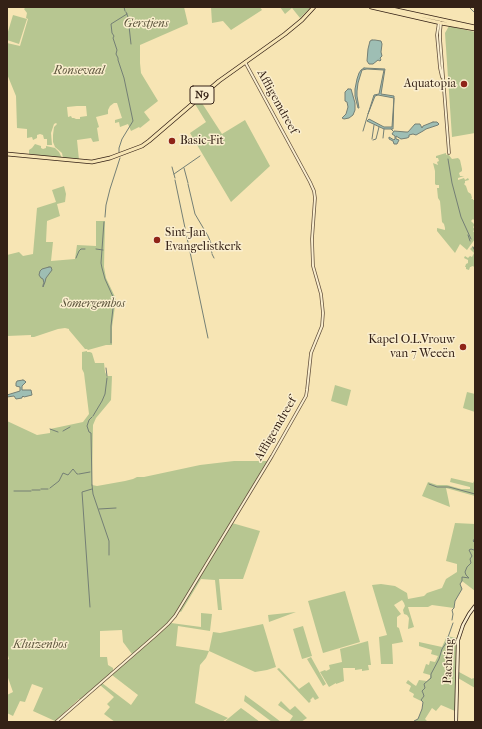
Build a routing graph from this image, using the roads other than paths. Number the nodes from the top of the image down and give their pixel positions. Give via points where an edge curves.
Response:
1 (314, 7) edge
2 (371, 7) edge
3 (383, 7) edge
4 (440, 22) junction
5 (475, 28) edge
6 (439, 38) junction
7 (438, 51) junction
8 (245, 62) junction
9 (442, 63) junction
10 (443, 80) junction
11 (449, 153) dead end
12 (7, 154) edge
13 (475, 606) edge
14 (56, 722) edge
15 (456, 722) edge

1 - 8 main road, N9 via 285,34
2 - 4 main road
3 - 4 main road
4 - 5 main road
4 - 6 street via 437,31
6 - 7 street
6 - 9 street
7 - 9 street
7 - 10 street
8 - 12 main road, N9 via 212,86 142,146 96,161
8 - 14 street, Affligemdreef via 314,191 313,266 323,313 322,326 311,353 307,390 302,404 272,456 175,616
9 - 10 street
10 - 11 street
13 - 15 main road, Pachting via 460,630 458,640

